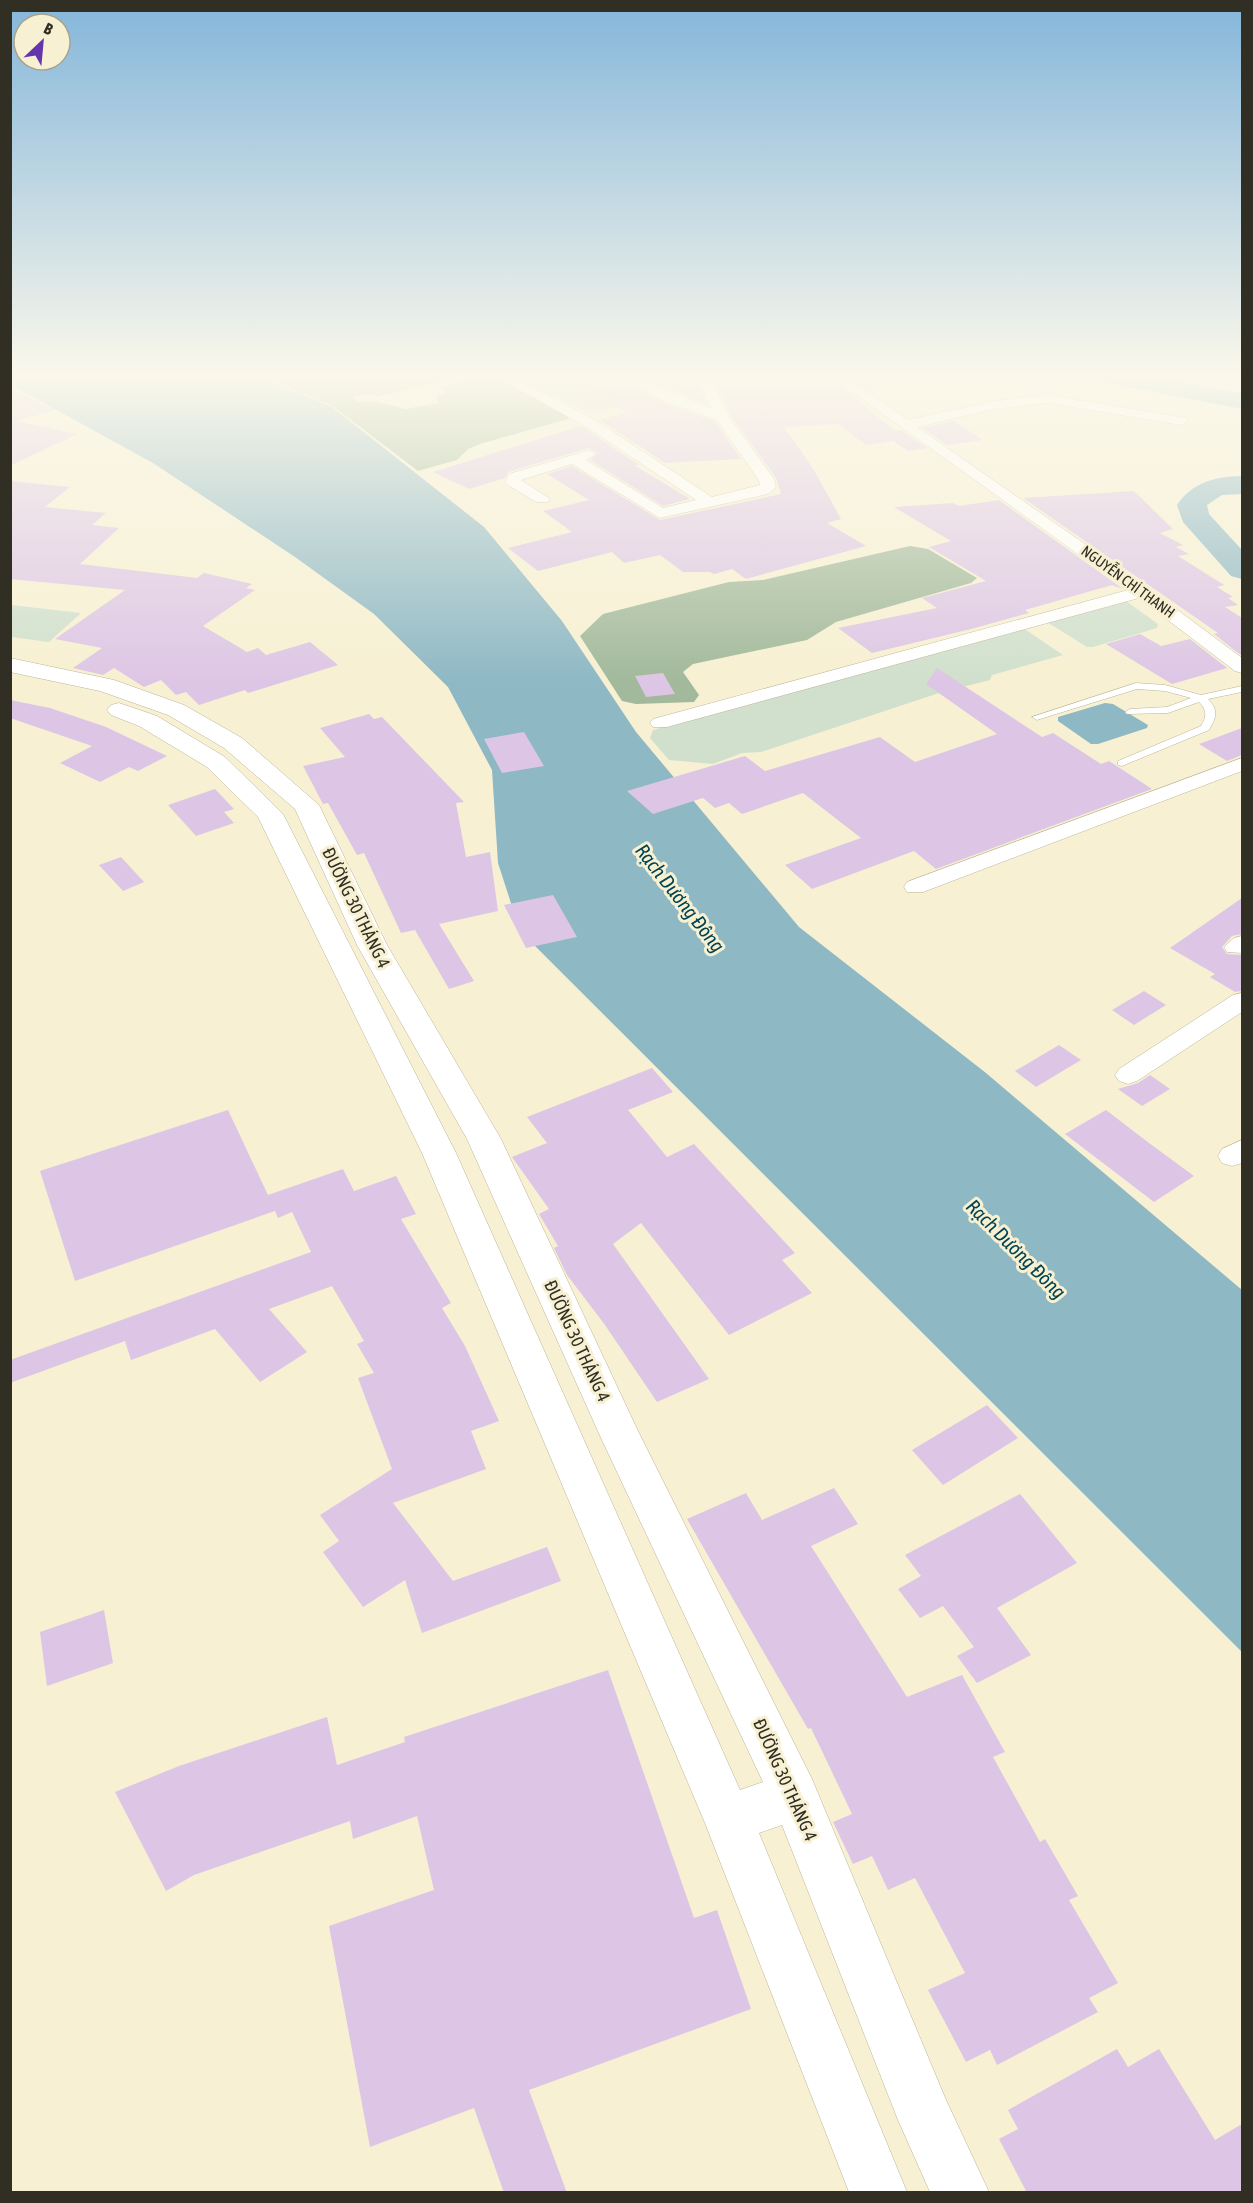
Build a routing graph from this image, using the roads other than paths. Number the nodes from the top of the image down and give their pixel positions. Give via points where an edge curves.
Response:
1 (514, 478) edge
2 (604, 478) edge
3 (674, 478) edge
4 (765, 478) edge
5 (980, 478) edge
6 (542, 499) dead end
7 (708, 501) junction
8 (660, 513) junction
9 (641, 517) dead end
10 (1142, 592) junction
11 (1242, 667) edge
12 (24, 675) edge
13 (1242, 689) edge
14 (1201, 698) junction
15 (1130, 712) dead end
16 (1037, 717) dead end
17 (660, 723) dead end
18 (1122, 763) dead end
19 (1242, 764) edge
20 (288, 810) junction
21 (915, 887) dead end
22 (1242, 1002) edge
23 (1128, 1075) dead end
24 (484, 1139) junction
25 (439, 1153) junction
26 (795, 1796) junction
27 (728, 1819) junction
28 (878, 2193) edge
29 (960, 2193) edge

1 - 6 street via 513,482
2 - 8 street
3 - 7 street
4 - 7 street via 769,484 762,491
5 - 10 street, NGUYỄN CHÍ THANH
7 - 8 street
8 - 9 street
10 - 11 street, NGUYỄN CHÍ THANH
10 - 17 street
12 - 20 main road, ĐƯỜNG 30 THÁNG 4 via 148,721
13 - 14 lane
14 - 15 lane via 1168,710
14 - 16 lane via 1165,688 1136,686
14 - 18 lane via 1210,706 1211,718 1205,728
19 - 21 street
20 - 24 main road, ĐƯỜNG 30 THÁNG 4 via 372,945
20 - 25 main road, ĐƯỜNG 30 THÁNG 4
22 - 23 street
24 - 25 main road
24 - 26 main road, ĐƯỜNG 30 THÁNG 4 via 621,1438
25 - 27 main road, ĐƯỜNG 30 THÁNG 4
26 - 27 main road
26 - 29 main road, ĐƯỜNG 30 THÁNG 4 via 926,2120
27 - 28 main road, ĐƯỜNG 30 THÁNG 4

